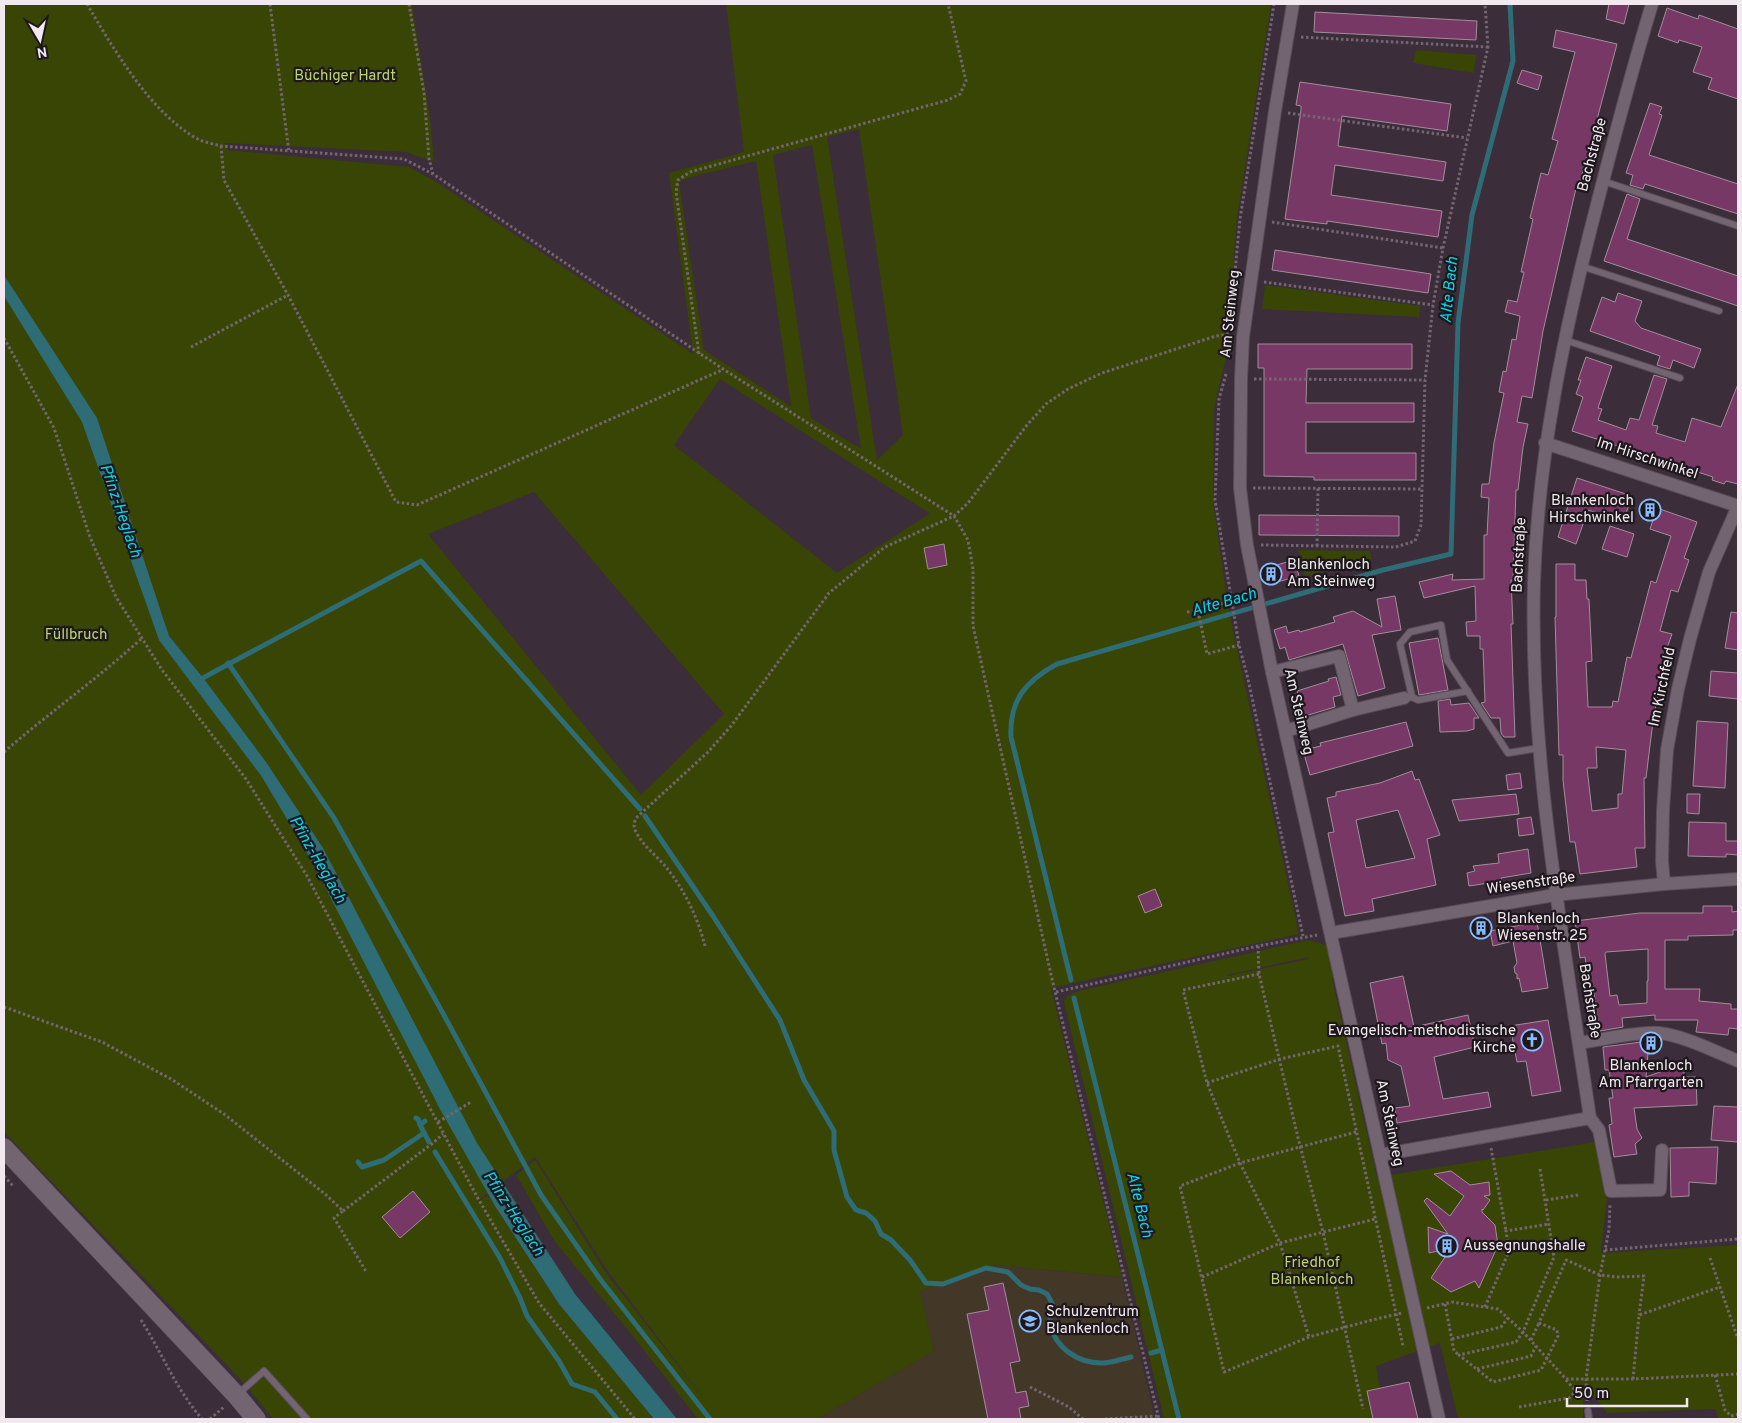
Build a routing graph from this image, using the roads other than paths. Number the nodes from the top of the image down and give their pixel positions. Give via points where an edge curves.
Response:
1 (1293, 4) edge
2 (1652, 4) edge
3 (1603, 181) junction
4 (1738, 226) edge
5 (1581, 266) junction
6 (1719, 311) dead end
7 (1565, 340) junction
8 (1680, 378) dead end
9 (1546, 443) junction
10 (1738, 506) edge
11 (1272, 672) junction
12 (1468, 691) junction
13 (1408, 698) junction
14 (1353, 710) junction
15 (1286, 731) junction
16 (1539, 748) junction
17 (1738, 879) edge
18 (1664, 884) junction
19 (1555, 895) junction
20 (1331, 933) junction
21 (1579, 1043) junction
22 (1738, 1061) edge
23 (1590, 1118) junction
24 (4, 1148) edge
25 (1662, 1150) dead end
26 (1380, 1155) junction
27 (237, 1396) junction
28 (1588, 1411) road end
29 (256, 1419) edge
30 (307, 1419) edge
31 (1439, 1419) edge
32 (1589, 1419) edge

1 - 11 street, Am Steinweg via 1259,220 1243,337 1241,379 1240,488 1246,545
2 - 3 street, Bachstraße
3 - 4 lane
3 - 5 street, Bachstraße
5 - 6 lane
5 - 7 street, Bachstraße
7 - 8 lane
7 - 9 street, Bachstraße
9 - 10 street, Im Hirschwinkel
9 - 16 street, Bachstraße via 1534,588
10 - 18 street, Im Kirchfeld via 1709,572 1676,698 1666,750 1662,811
11 - 14 street via 1339,656
11 - 15 street, Am Steinweg
12 - 13 lane via 1418,700
12 - 13 lane via 1448,660 1441,625 1410,632 1400,644
12 - 16 lane via 1508,752
13 - 14 street
14 - 15 street
15 - 20 street, Am Steinweg
16 - 19 street, Bachstraße
17 - 18 street, Wiesenstraße
18 - 19 street, Wiesenstraße
19 - 20 street, Wiesenstraße
19 - 21 street, Bachstraße
20 - 26 street, Am Steinweg
21 - 22 street via 1658,1033
21 - 23 street, Bachstraße
23 - 25 street, Bachstraße via 1599,1130 1611,1191 1660,1190
23 - 26 street
24 - 27 main road
26 - 31 street, Am Steinweg
27 - 29 main road
27 - 30 lane via 264,1371
28 - 32 lane

